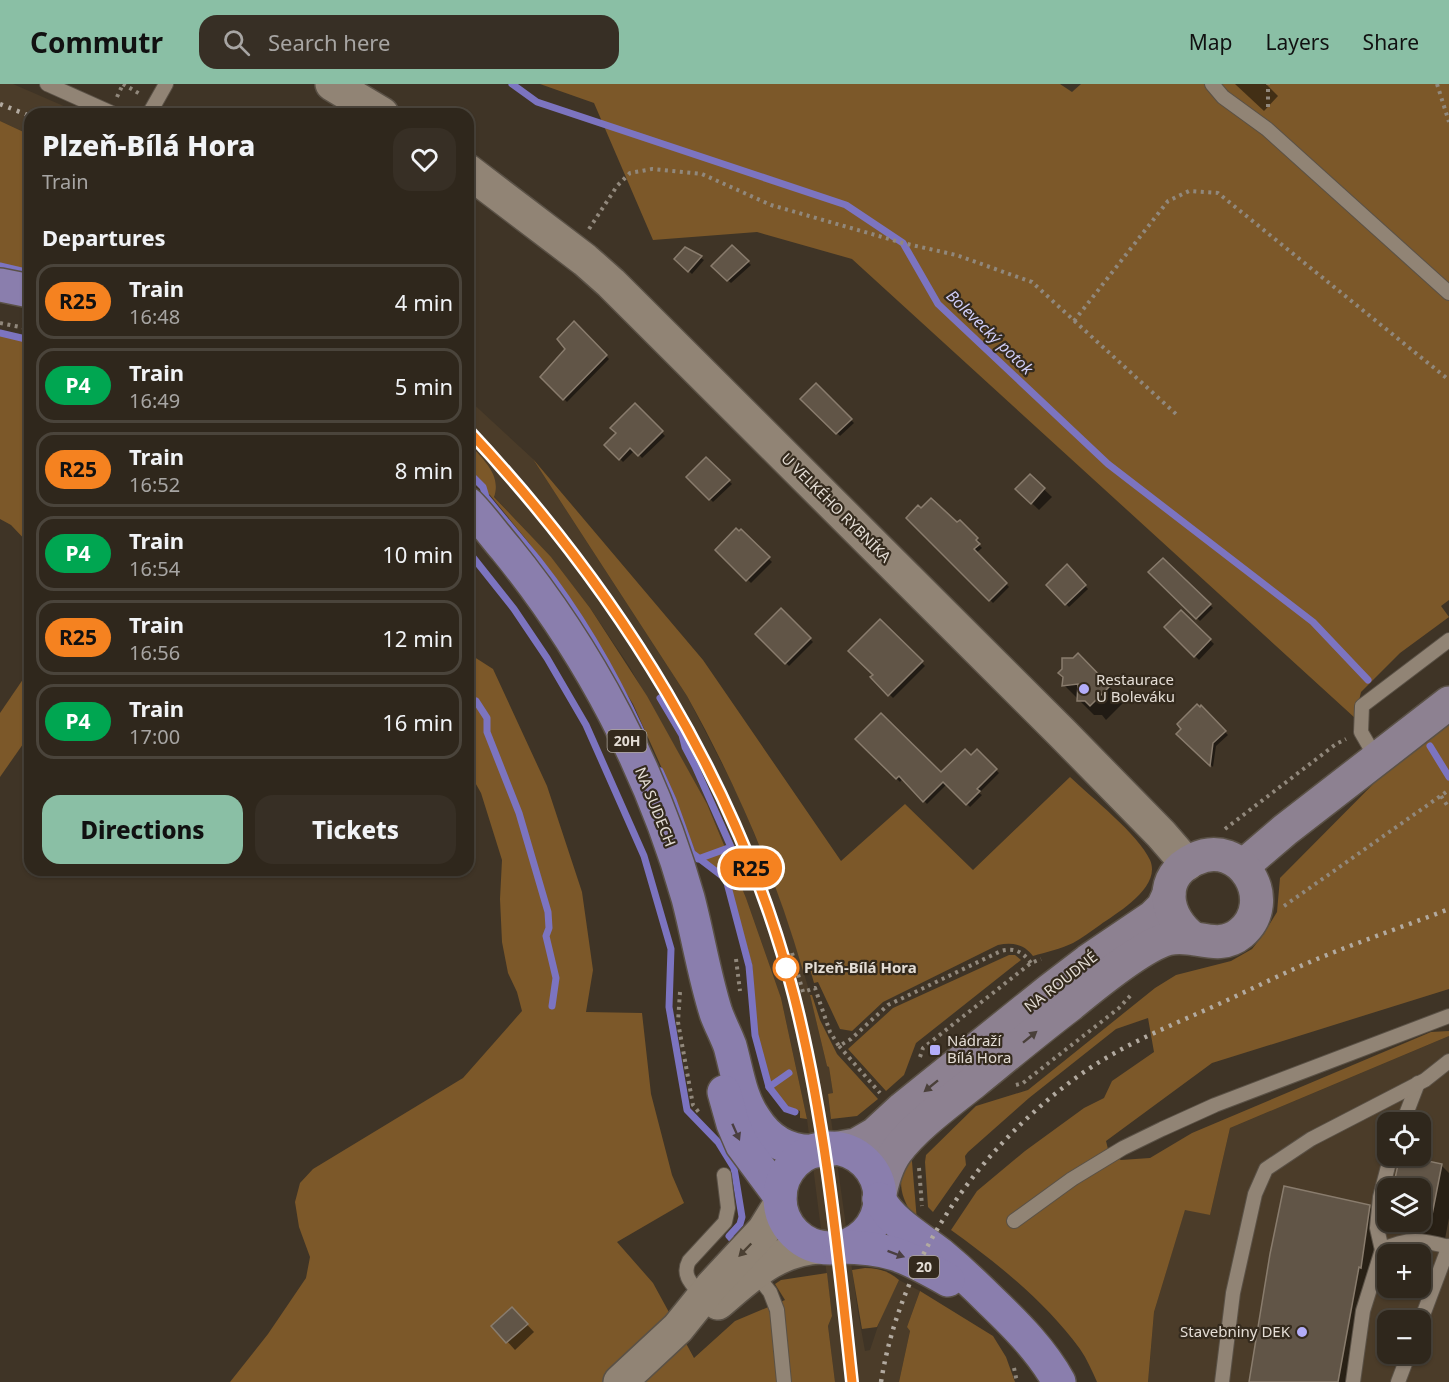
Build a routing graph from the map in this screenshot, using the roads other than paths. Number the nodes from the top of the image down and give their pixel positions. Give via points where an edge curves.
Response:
1 (47, 84) edge
2 (166, 84) edge
3 (332, 84) edge
4 (1212, 84) edge
5 (101, 108) edge
6 (152, 108) edge
7 (372, 108) edge
8 (474, 176) edge
9 (0, 285) edge
10 (24, 290) edge
11 (1449, 293) edge
12 (0, 307) edge
13 (24, 313) edge
14 (474, 511) edge
15 (1449, 640) edge
16 (1449, 703) edge
17 (1368, 745) junction
18 (1187, 864) junction
19 (1243, 866) junction
20 (1169, 894) junction
21 (1194, 939) junction
22 (702, 1017) junction
23 (1449, 1017) edge
24 (1449, 1061) edge
25 (1418, 1083) junction
26 (1407, 1112) edge
27 (824, 1150) junction
28 (1388, 1166) edge
29 (724, 1175) dead end
30 (879, 1199) junction
31 (780, 1200) junction
32 (1014, 1221) dead end
33 (1381, 1244) edge
34 (1393, 1244) edge
35 (830, 1247) junction
36 (1449, 1247) edge
37 (1377, 1266) edge
38 (755, 1273) junction
39 (703, 1297) junction
40 (1425, 1310) edge
41 (1001, 1311) junction
42 (678, 1328) junction
43 (1405, 1364) edge
44 (620, 1382) edge
45 (784, 1382) edge
46 (1059, 1382) edge
47 (1222, 1382) edge
48 (1353, 1382) edge
49 (1398, 1382) edge

1 - 5 lane
2 - 6 lane
3 - 7 street
4 - 11 lane via 1222,97 1267,129
8 - 18 street, U VELKÉHO RYBNÍKA via 620,292 1064,734
9 - 10 main road
12 - 13 main road
14 - 22 main road, NA SUDECH / 20H via 553,612 623,732 650,792 688,898
15 - 17 lane via 1362,706
16 - 17 main road
17 - 19 main road via 1285,830
18 - 19 main road via 1211,855 1228,857
18 - 20 main road, NA ROUDNÉ via 1175,877
19 - 21 main road, NA ROUDNÉ via 1257,891 1253,920 1240,934 1223,942
20 - 21 main road via 1173,917
20 -> 27 main road, NA ROUDNÉ via 1153,917 1050,990 875,1134 856,1145
30 -> 21 main road, NA ROUDNÉ via 886,1170 897,1152 948,1102 1136,956 1168,938
22 - 27 main road, NA SUDECH / 20H via 730,1045 737,1077 754,1119 781,1144 798,1151
22 -> 31 main road, NA SUDECH / 20H via 733,1124
23 - 32 lane via 1215,1105 1162,1129 1072,1179
24 - 25 lane
25 - 26 lane
25 - 47 lane via 1311,1139 1266,1169 1255,1194 1233,1293
27 - 30 main road, 20 via 850,1153 865,1163 877,1183
27 - 31 main road, NA ROUDNÉ via 794,1164 784,1179
28 - 33 lane via 1377,1228
29 - 39 lane via 728,1208 725,1222 686,1268 687,1277
30 - 35 main road, NA ROUDNÉ via 869,1229 855,1241
30 - 41 main road, 20
31 - 35 main road, 20 via 786,1221 797,1235
31 -> 39 street, NA ROUDNÉ via 764,1230
34 - 36 lane via 1429,1242
35 - 38 street, NA ROUDNÉ via 783,1254
35 -> 41 main road, 20 via 872,1248 901,1255
36 - 40 lane
37 - 48 lane via 1363,1311
38 - 42 street, NA ROUDNÉ
38 - 45 lane via 770,1292 777,1310
39 - 42 street, NA ROUDNÉ
41 - 46 main road, 20 via 1031,1341
42 - 44 street, NA ROUDNÉ
43 - 49 lane

